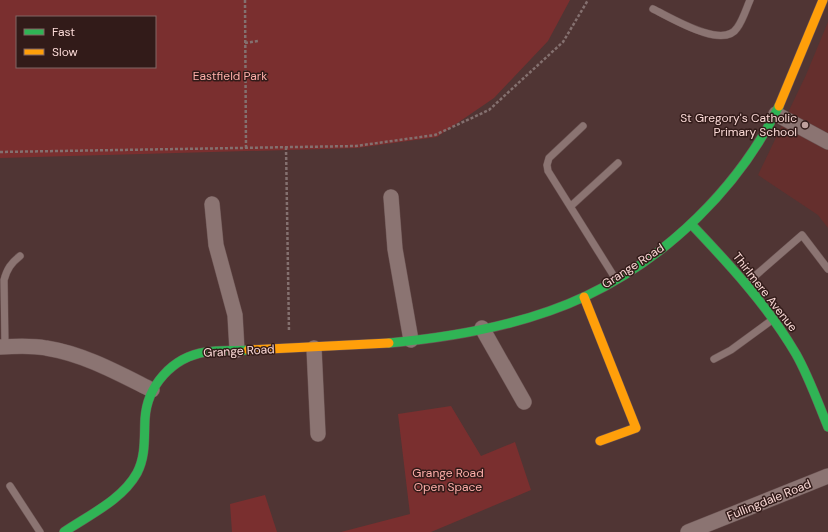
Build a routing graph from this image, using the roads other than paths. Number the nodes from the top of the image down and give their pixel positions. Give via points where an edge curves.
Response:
1 (750, 0) edge
2 (823, 0) edge
3 (652, 9) dead end
4 (776, 114) junction
5 (584, 126) dead end
6 (828, 142) edge
7 (618, 163) dead end
8 (391, 197) dead end
9 (212, 204) dead end
10 (571, 206) junction
11 (691, 224) junction
12 (20, 256) dead end
13 (828, 269) edge
14 (616, 279) junction
15 (746, 284) junction
16 (584, 297) junction
17 (774, 319) junction
18 (482, 328) junction
19 (411, 340) junction
20 (2, 347) edge
21 (314, 348) junction
22 (237, 350) junction
23 (714, 359) dead end
24 (152, 390) junction
25 (524, 402) dead end
26 (828, 427) edge
27 (318, 434) dead end
28 (600, 441) dead end
29 (828, 476) edge
30 (10, 486) dead end
31 (40, 532) edge
32 (64, 532) edge
33 (688, 532) edge

1 - 3 lane via 737,29 730,34 718,36 706,34
2 - 4 street, Grange Road
4 - 6 street
4 - 11 street, Grange Road via 730,182
5 - 10 lane via 554,152 547,165 552,179
7 - 10 lane
8 - 19 street via 394,249
9 - 22 street via 216,245 235,315
10 - 14 lane
11 - 14 street, Grange Road via 669,243
11 - 15 street, Thirlmere Avenue
12 - 20 lane via 12,262 4,280
13 - 15 lane via 802,235
14 - 16 street, Grange Road
15 - 17 street, Thirlmere Avenue
16 - 18 street, Grange Road
16 - 28 street via 636,428
17 - 23 lane
17 - 26 street, Thirlmere Avenue via 797,356
18 - 19 street, Grange Road
18 - 25 street
19 - 21 street, Grange Road
20 - 24 street via 45,348 72,354 96,362
21 - 22 street, Grange Road
21 - 27 street
22 - 24 street, Grange Road via 192,355 168,369
24 - 32 street, Grange Road via 146,408 144,455 139,469 132,480 114,497
29 - 33 street, Fullingdale Road
30 - 31 lane

